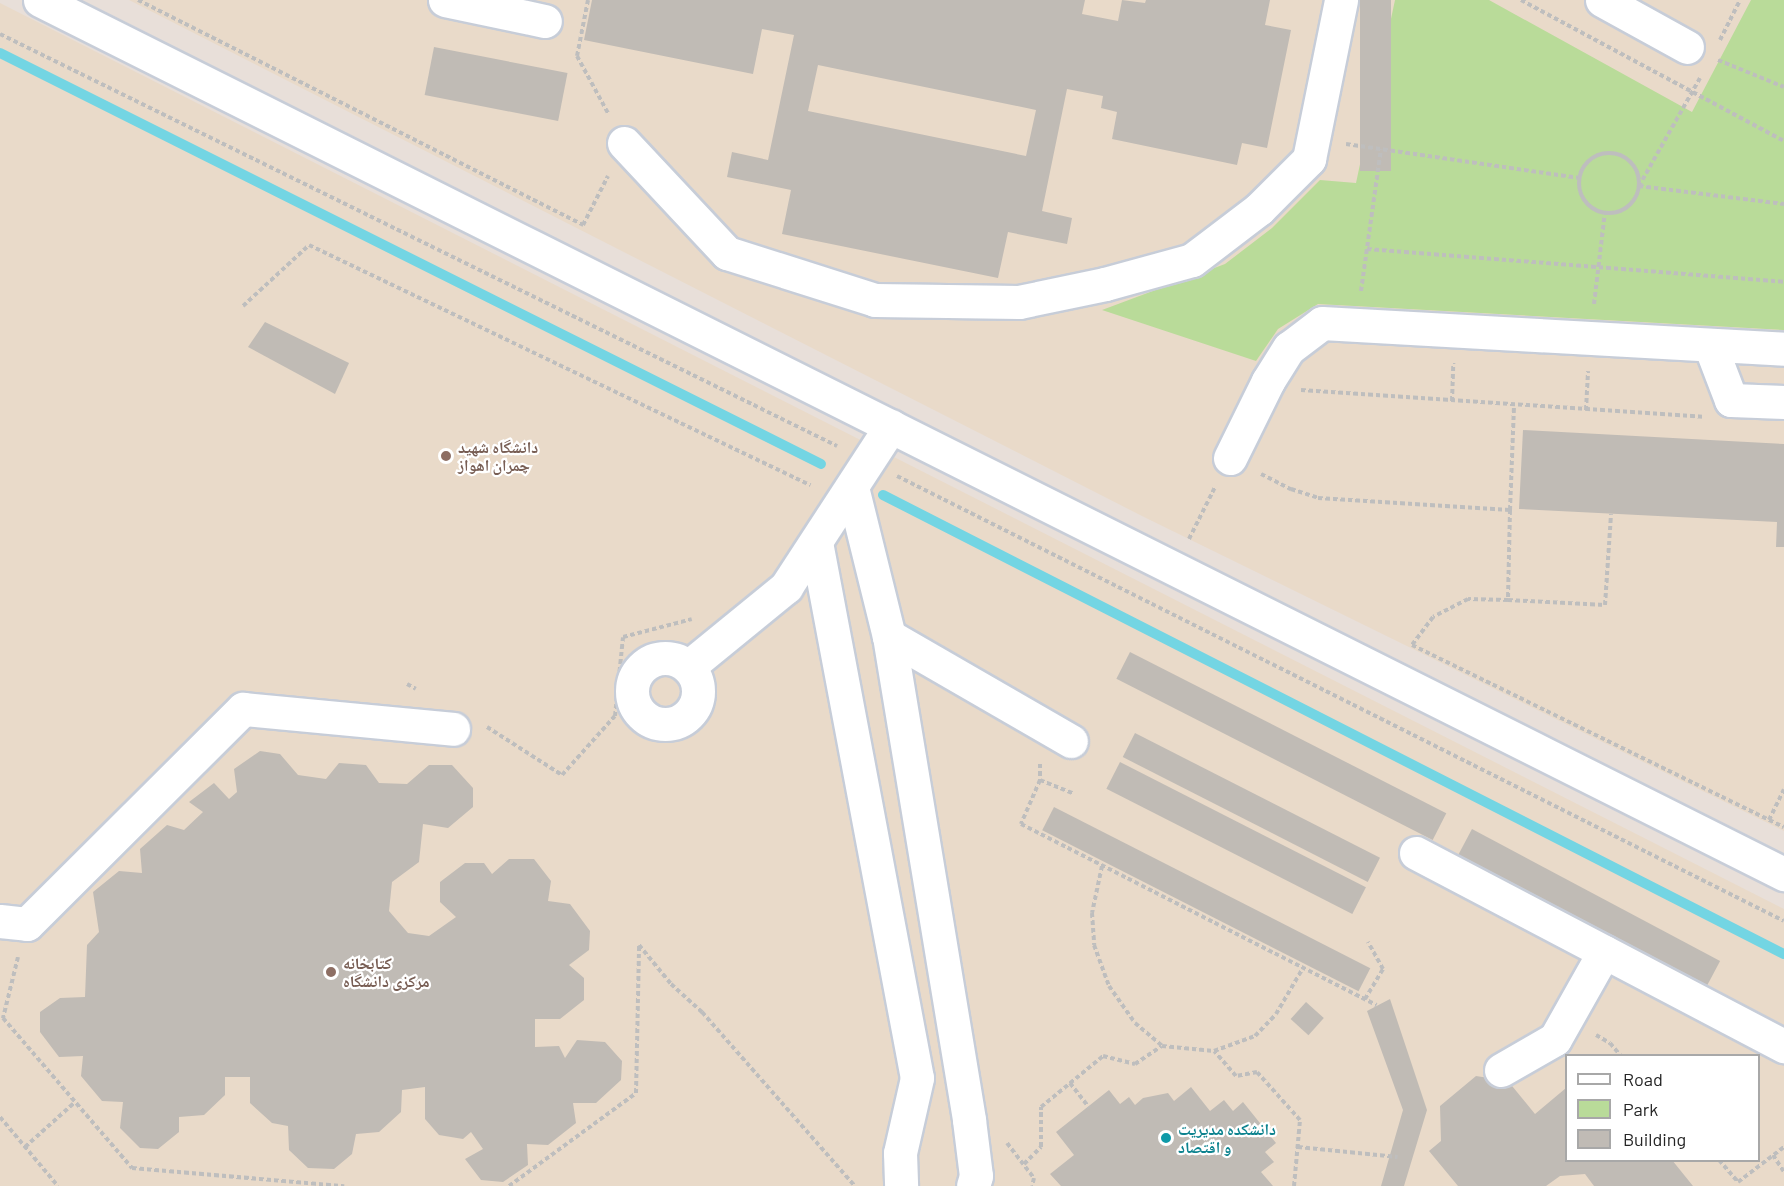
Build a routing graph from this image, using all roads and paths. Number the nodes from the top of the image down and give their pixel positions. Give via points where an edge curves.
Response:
1 (40, 0) edge
2 (138, 0) edge
3 (445, 0) edge
4 (588, 0) edge
5 (1341, 0) edge
6 (1521, 0) edge
7 (1602, 0) edge
8 (1740, 0) edge
9 (545, 21) dead end
10 (1699, 52) junction
11 (1784, 87) edge
12 (1693, 92) junction
13 (1313, 139) junction
14 (1784, 141) edge
15 (624, 143) junction
16 (1382, 149) junction
17 (1580, 178) junction
18 (1639, 186) junction
19 (1784, 204) edge
20 (1367, 249) junction
21 (1784, 282) edge
22 (243, 306) dead end
23 (1356, 325) junction
24 (1710, 345) junction
25 (1784, 349) edge
26 (1268, 381) junction
27 (1731, 400) junction
28 (1784, 402) edge
29 (1514, 405) junction
30 (891, 426) junction
31 (1230, 458) junction
32 (852, 487) junction
33 (805, 493) dead end
34 (1510, 510) junction
35 (1611, 514) dead end
36 (816, 542) junction
37 (1174, 568) junction
38 (1508, 600) junction
39 (698, 617) dead end
40 (889, 636) junction
41 (688, 667) dead end
42 (407, 684) dead end
43 (418, 690) dead end
44 (467, 726) joint
45 (1071, 741) dead end
46 (1041, 757) dead end
47 (1040, 780) junction
48 (1784, 789) edge
49 (1074, 794) dead end
50 (1769, 820) junction
51 (1784, 827) edge
52 (1416, 853) dead end
53 (1102, 866) junction
54 (1784, 874) edge
55 (13, 922) edge
56 (1368, 942) dead end
57 (1604, 952) junction
58 (1303, 968) junction
59 (1365, 999) junction
60 (1377, 1005) dead end
61 (1, 1019) edge
62 (1162, 1046) junction
63 (1784, 1046) edge
64 (1214, 1051) junction
65 (1501, 1070) dead end
66 (1070, 1083) junction
67 (75, 1102) junction
68 (1089, 1107) dead end
69 (0, 1117) edge
70 (1004, 1140) dead end
71 (25, 1147) junction
72 (1298, 1147) junction
73 (1784, 1147) edge
74 (1773, 1155) junction
75 (1398, 1157) dead end
76 (1720, 1162) edge
77 (1024, 1164) junction
78 (1784, 1172) edge
79 (58, 1186) edge
80 (344, 1186) edge
81 (509, 1186) edge
82 (855, 1186) edge
83 (901, 1186) edge
84 (973, 1186) edge
85 (1032, 1186) edge
86 (1294, 1186) edge

1 - 30 lane
2 - 15 path via 583,225
3 - 9 lane
4 - 15 path via 577,56
5 - 13 lane
6 - 12 path
7 - 10 lane
8 - 10 path
10 - 11 path
10 - 12 path
12 - 14 path
12 - 18 path
13 - 15 lane via 1309,159 1259,209 1192,260 1019,302 875,300 727,253
13 - 16 path
16 - 17 path
16 - 20 path
17 - 18 path via 1591,158 1608,152 1624,157 1636,169
17 - 18 path via 1579,188 1587,203 1601,213 1618,211 1632,202
18 - 19 path
20 - 21 path
20 - 23 path
22 - 33 path via 309,246 811,484
23 - 24 lane
23 - 26 lane via 1322,323 1289,348
24 - 25 lane
24 - 27 lane
26 - 29 path via 1308,393
26 - 31 lane
27 - 28 lane
27 - 29 path via 1707,417
29 - 34 path
30 - 32 lane
30 - 37 lane
31 - 34 path via 1318,498
31 - 37 path
32 - 36 lane
32 - 40 lane
34 - 38 path
35 - 38 path via 1605,605
36 - 41 lane via 786,587
36 - 83 lane via 917,1078 900,1153
37 - 54 lane
38 - 50 path via 1468,599 1433,617 1412,645
39 - 44 path via 623,637 615,716 562,775
40 - 45 lane
40 - 84 lane via 969,1120 976,1176
42 - 43 path
44 - 55 lane via 243,709
46 - 47 path
47 - 49 path
47 - 53 path via 1021,824
48 - 50 path
50 - 51 path
52 - 57 lane
53 - 58 path
53 - 62 path via 1092,913 1094,945 1109,986 1136,1023
55 - 61 path
56 - 59 path via 1383,969
57 - 63 lane
57 - 65 lane via 1555,1039
58 - 59 path
58 - 64 path via 1276,1014 1255,1036
59 - 60 path
61 - 67 path
62 - 64 path
62 - 66 path via 1136,1064 1103,1056
64 - 72 path via 1236,1076 1257,1072 1300,1120
66 - 68 path
66 - 77 path via 1041,1107 1041,1147
67 - 71 path
67 - 80 path via 132,1168
69 - 71 path
70 - 77 path
71 - 79 path
72 - 75 path
72 - 86 path
73 - 74 path
74 - 76 path via 1738,1182
74 - 78 path
77 - 85 path via 1034,1178
81 - 82 path via 636,1093 639,945

